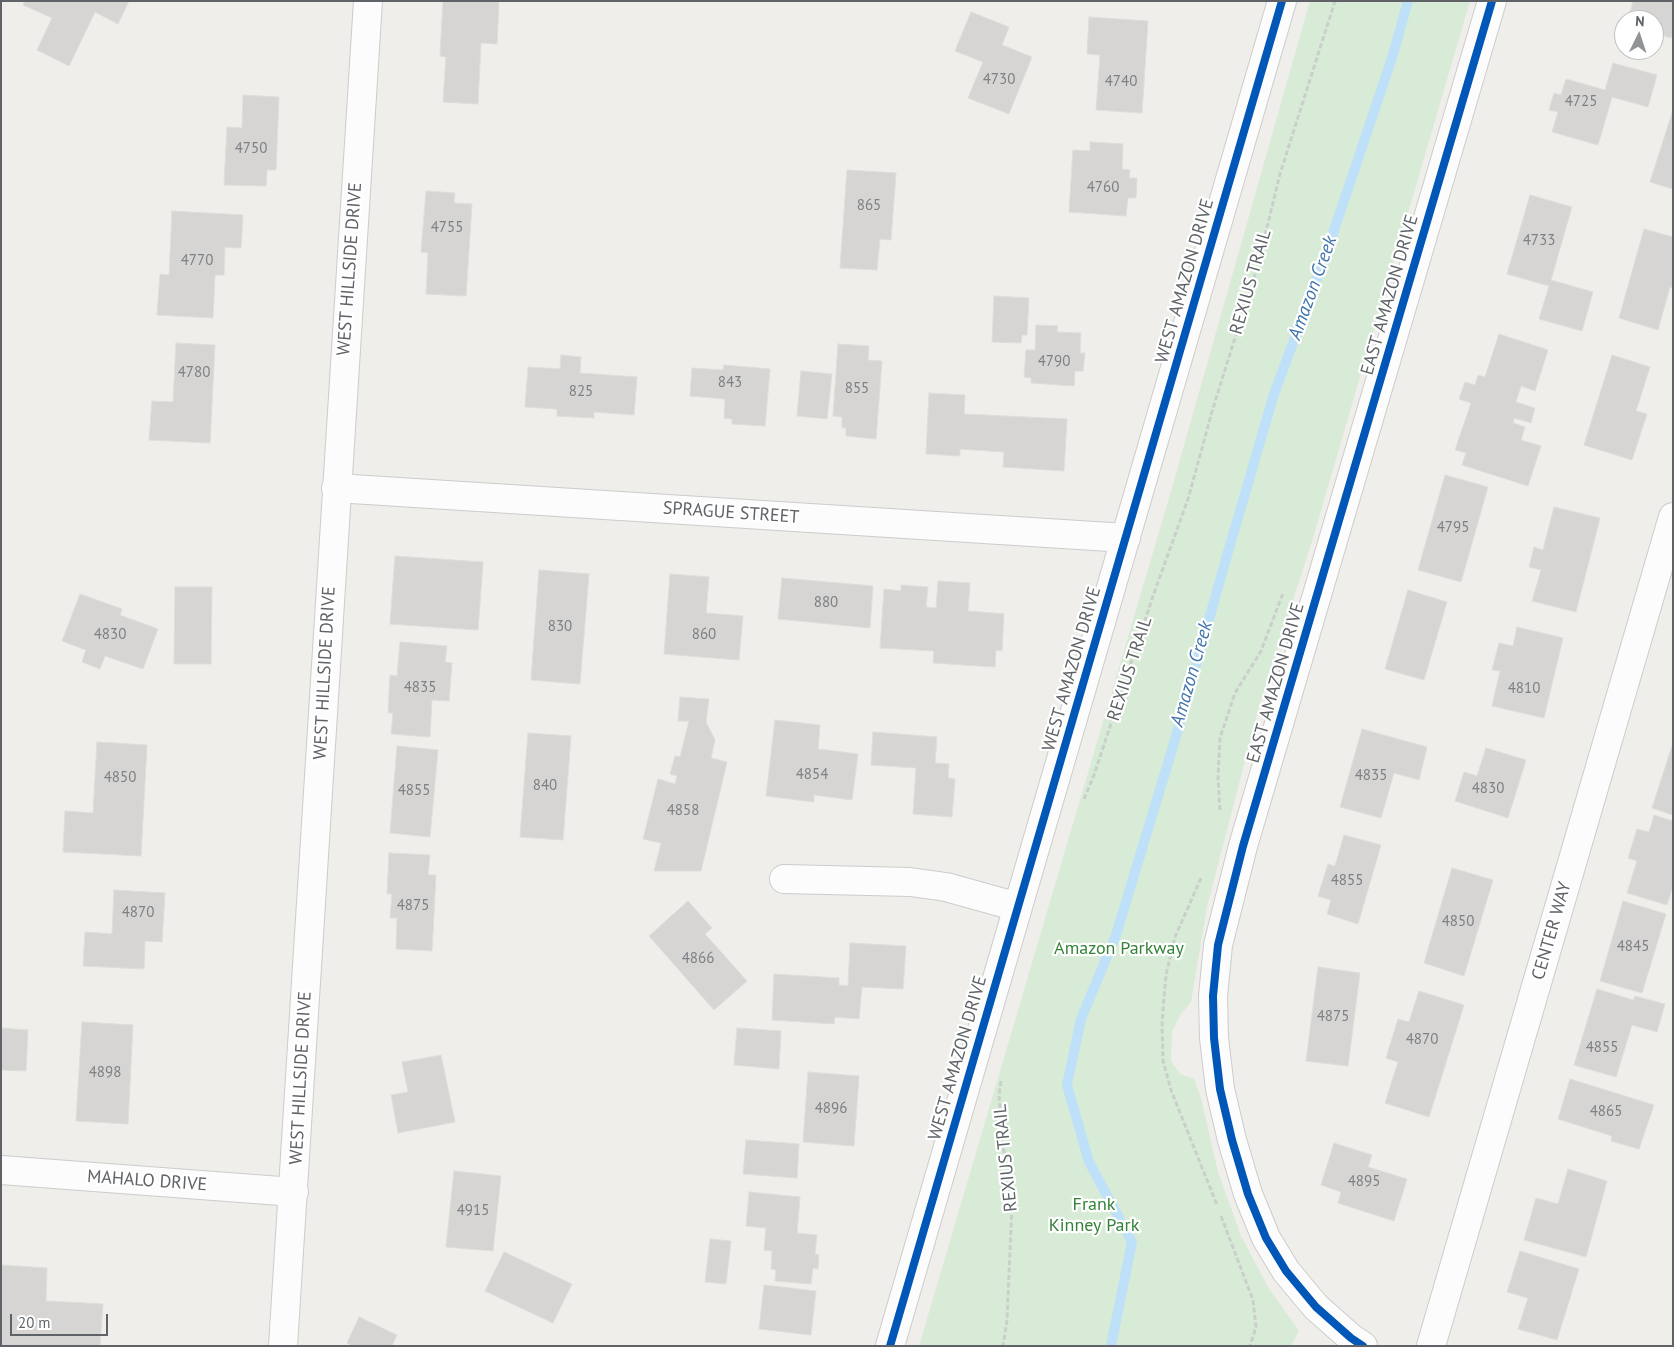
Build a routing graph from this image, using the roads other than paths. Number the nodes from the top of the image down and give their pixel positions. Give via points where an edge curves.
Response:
1 (368, 1) edge
2 (1282, 1) edge
3 (1492, 1) edge
4 (336, 488) junction
5 (1673, 517) edge
6 (1126, 538) junction
7 (784, 878) dead end
8 (1018, 907) junction
9 (1, 1170) edge
10 (294, 1192) junction
11 (283, 1346) edge
12 (890, 1346) edge
13 (1363, 1346) edge
14 (1431, 1346) edge

1 - 4 street, WEST HILLSIDE DRIVE
2 - 6 street, WEST AMAZON DRIVE
3 - 13 street, EAST AMAZON DRIVE via 1243,846 1217,954 1213,1005 1220,1089 1248,1194 1266,1238 1286,1271 1316,1308
4 - 6 street, SPRAGUE STREET
4 - 10 street, WEST HILLSIDE DRIVE
5 - 14 street, CENTER WAY
6 - 8 street, WEST AMAZON DRIVE
7 - 8 street via 910,882 946,887
8 - 12 street, WEST AMAZON DRIVE
9 - 10 street, MAHALO DRIVE
10 - 11 street, WEST HILLSIDE DRIVE

